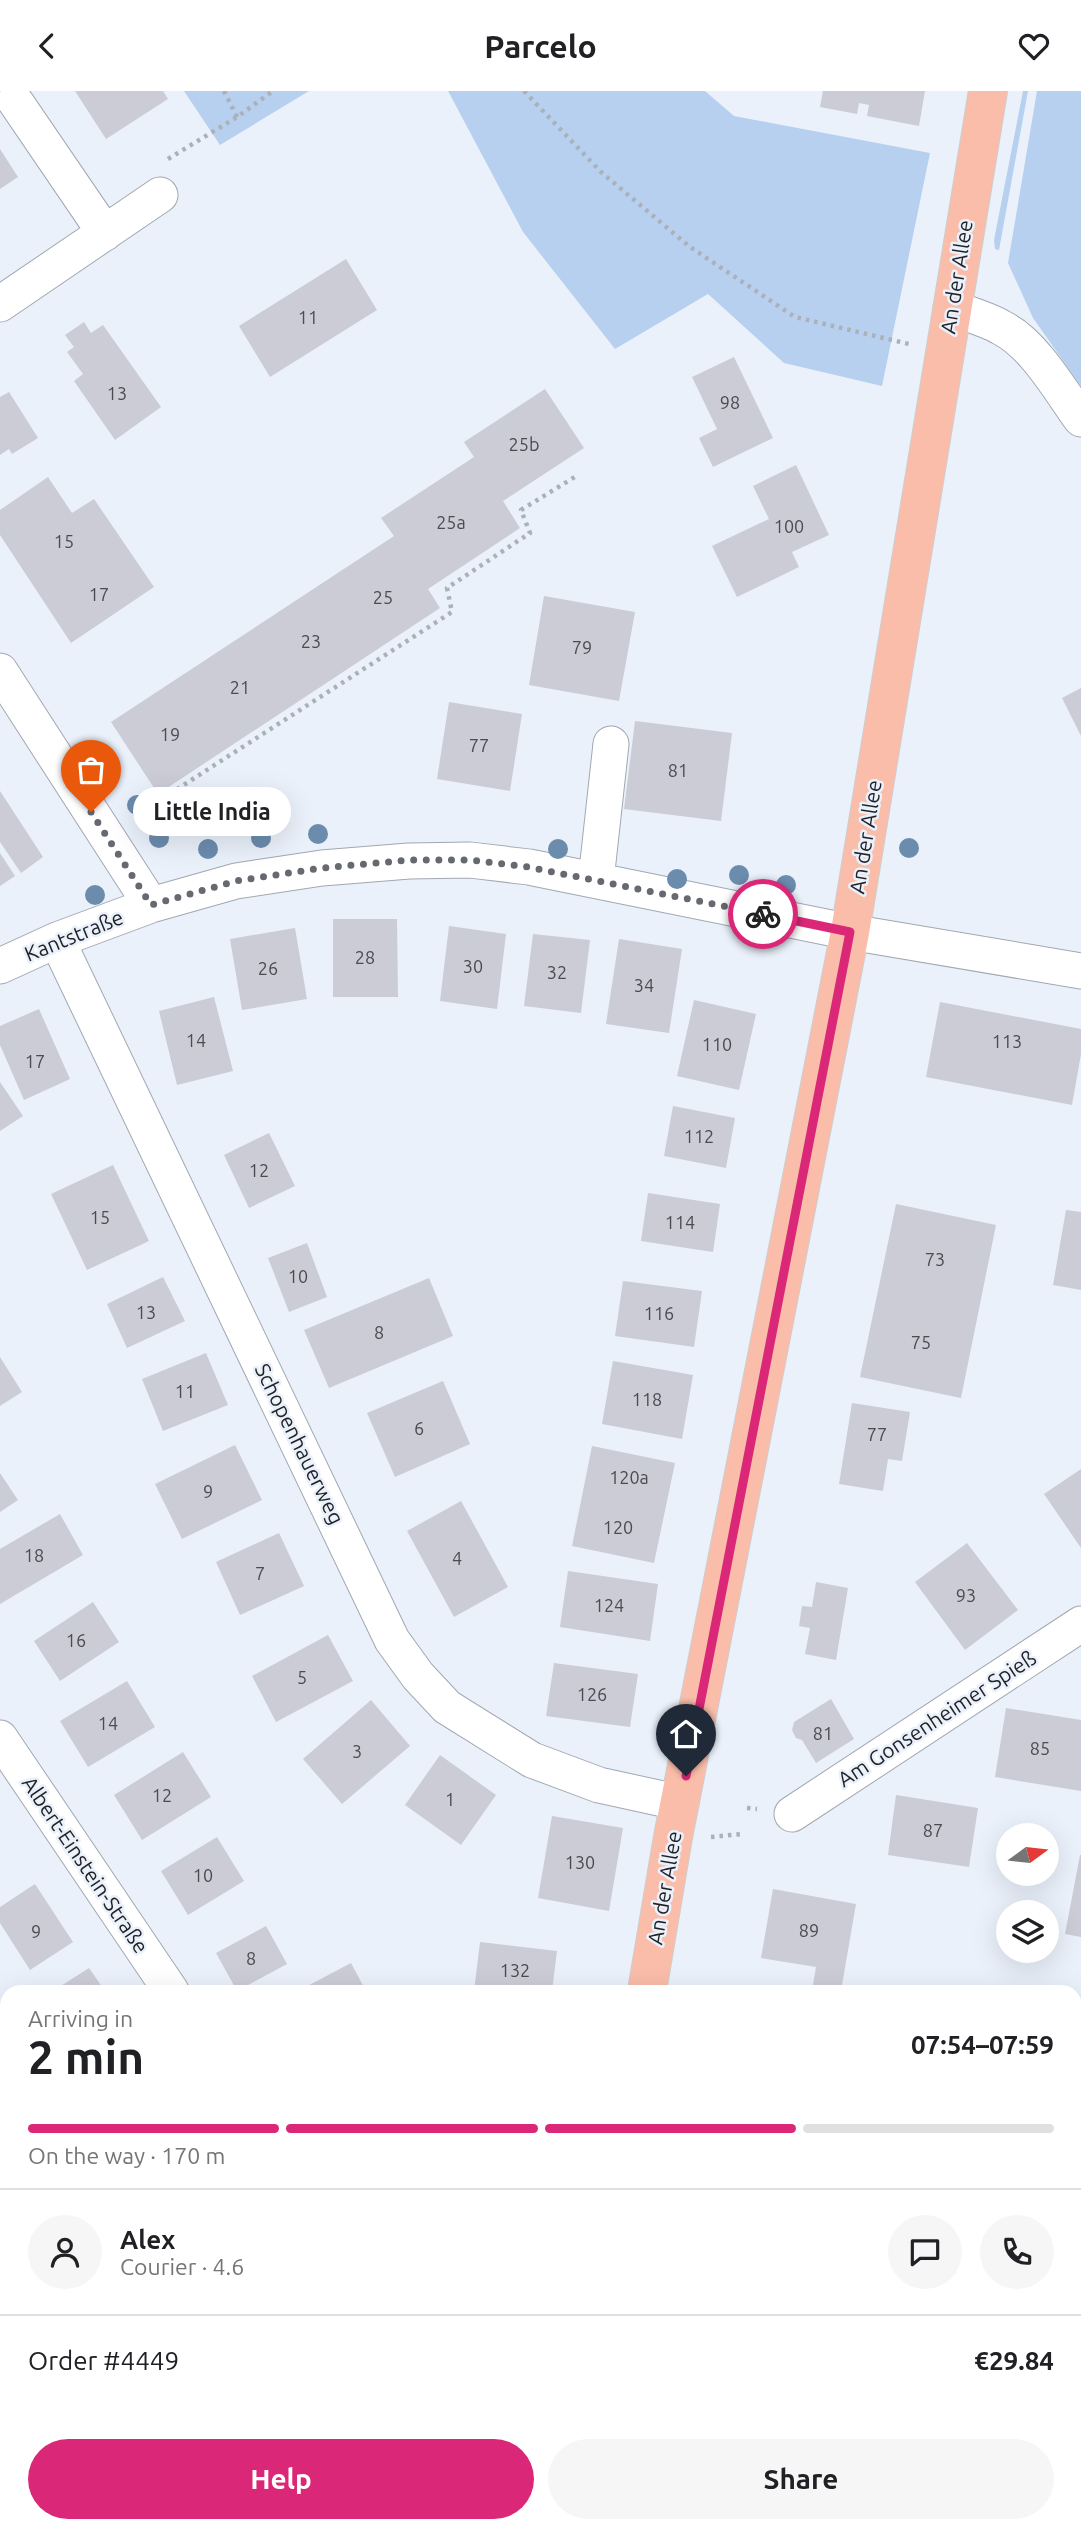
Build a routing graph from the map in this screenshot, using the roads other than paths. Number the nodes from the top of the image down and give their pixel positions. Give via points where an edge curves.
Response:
1 (988, 91) edge
2 (15, 101) dead end
3 (160, 195) road end
4 (105, 233) junction
5 (0, 304) edge
6 (951, 308) junction
7 (1081, 419) edge
8 (0, 671) edge
9 (611, 744) dead end
10 (596, 880) junction
11 (151, 905) junction
12 (850, 932) junction
13 (57, 940) junction
14 (0, 966) edge
15 (1081, 971) edge
16 (1081, 1624) edge
17 (0, 1738) edge
18 (681, 1803) junction
19 (792, 1814) dead end
20 (166, 1985) edge
21 (648, 1985) edge

1 - 6 main road, An der Allee
2 - 4 street
3 - 4 street
4 - 5 street
6 - 7 street via 1015,335
6 - 12 main road, An der Allee
8 - 11 street
9 - 10 street
10 - 11 street, Kantstraße via 470,860 410,860 236,881
10 - 12 street, Kantstraße
11 - 13 street, Kantstraße
12 - 15 street
12 - 18 main road, An der Allee
13 - 14 street, Kantstraße
13 - 18 street, Schopenhauerweg via 392,1640 405,1658 447,1707 532,1760 599,1785
16 - 19 street, Am Gonsenheimer Spieß
17 - 20 street, Albert-Einstein-Straße
18 - 21 main road, An der Allee

